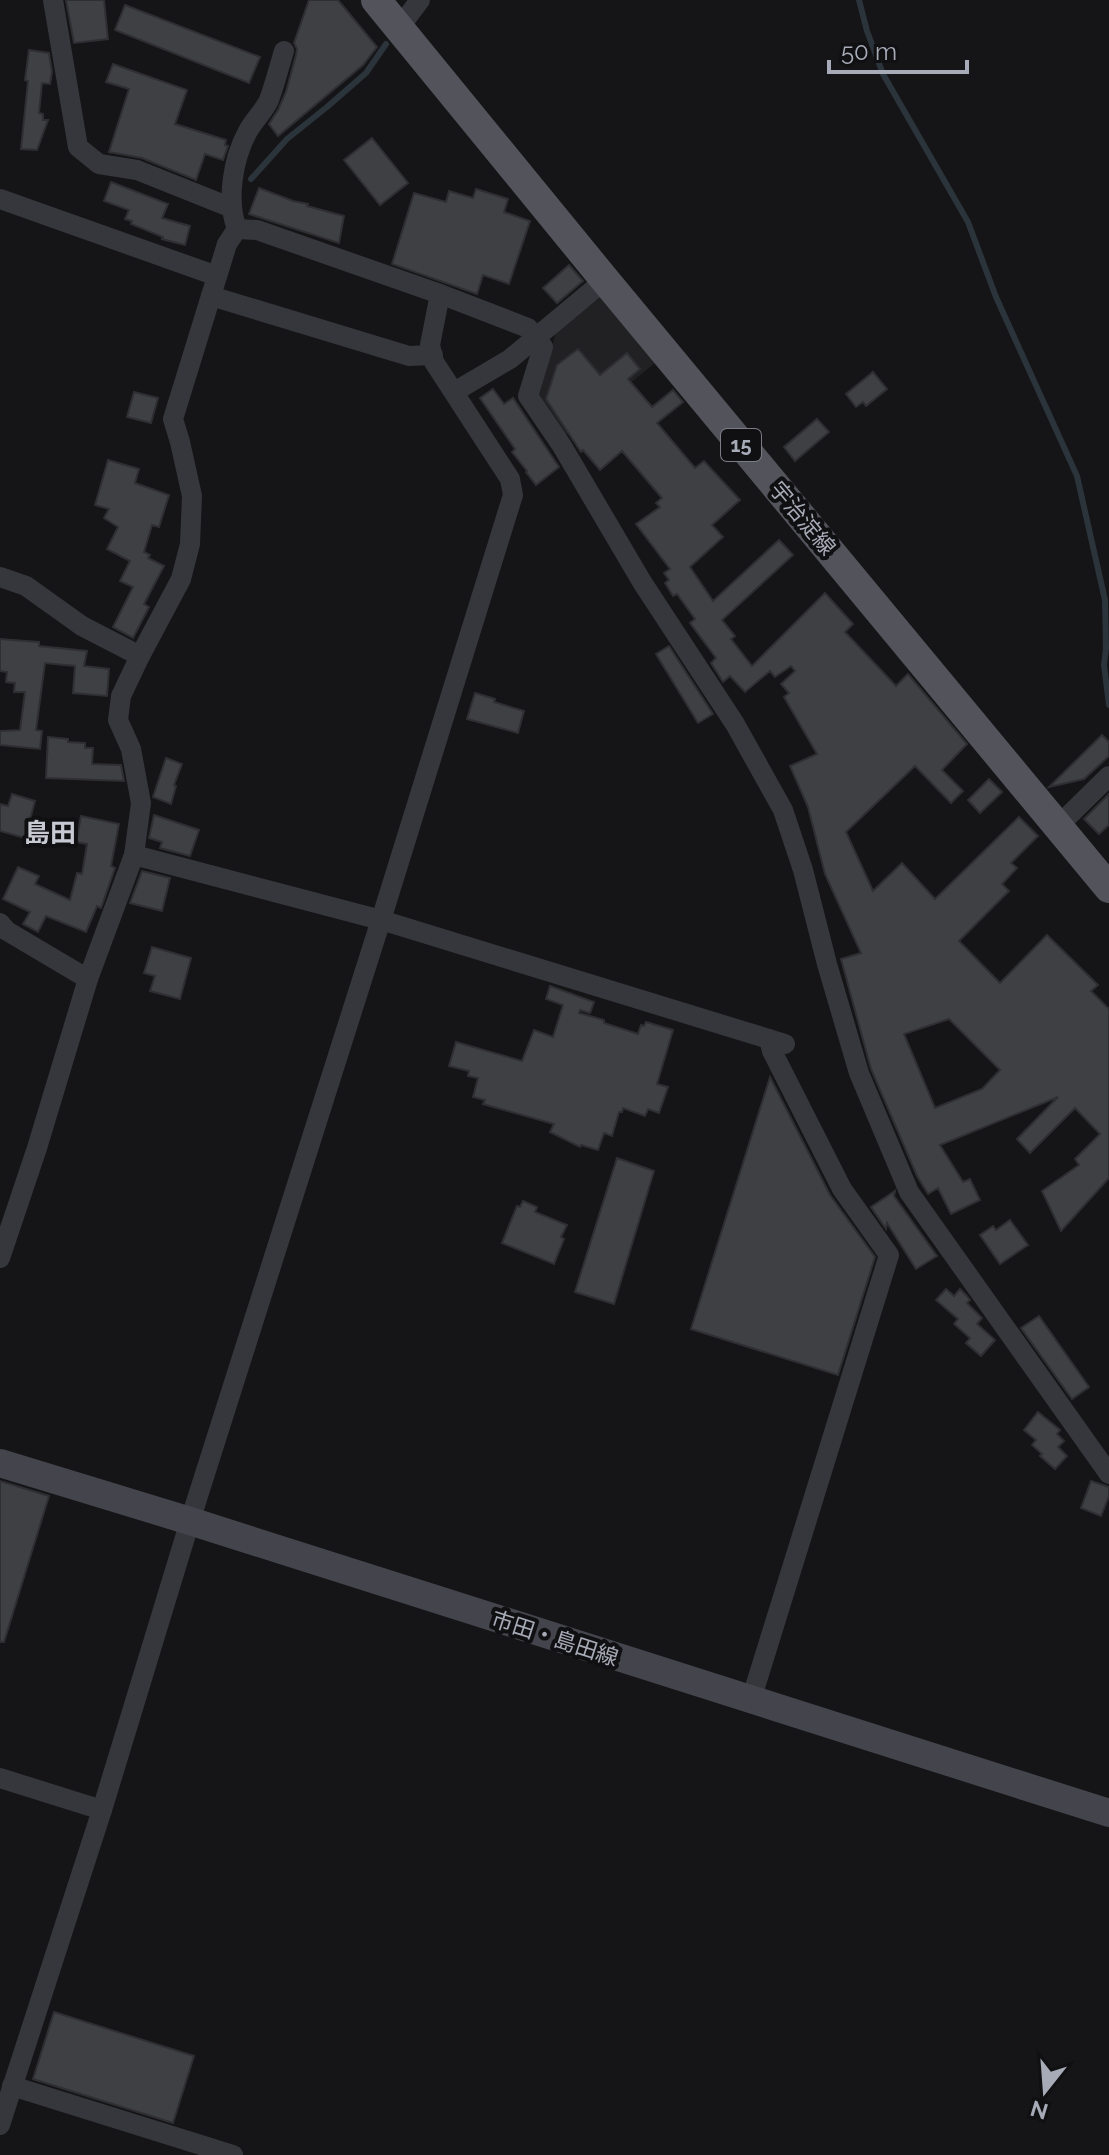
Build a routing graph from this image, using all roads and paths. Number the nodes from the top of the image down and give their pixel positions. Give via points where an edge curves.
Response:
1 (53, 0) edge
2 (376, 0) edge
3 (420, 0) edge
4 (399, 28) junction
5 (284, 51) dead end
6 (0, 199) edge
7 (232, 208) junction
8 (237, 229) junction
9 (605, 280) junction
10 (214, 286) junction
11 (440, 294) junction
12 (535, 337) junction
13 (433, 355) junction
14 (454, 392) junction
15 (0, 577) edge
16 (140, 656) junction
17 (1109, 776) edge
18 (1058, 826) junction
19 (134, 855) junction
20 (1109, 888) edge
21 (381, 920) junction
22 (0, 923) edge
23 (88, 979) junction
24 (0, 1258) edge
25 (0, 1463) edge
26 (1109, 1474) edge
27 (190, 1521) junction
28 (751, 1700) junction
29 (0, 1778) edge
30 (102, 1810) junction
31 (1109, 1813) edge
32 (12, 2086) junction
33 (0, 2125) edge
34 (233, 2155) edge

1 - 7 street via 78,147 99,164 137,170
2 - 4 main road, 宇治淀線 / 15
3 - 4 street
4 - 9 main road, 宇治淀線 / 15
5 - 7 street via 268,101 238,155
6 - 10 street
7 - 8 street
8 - 10 street
8 - 11 street via 257,230
9 - 12 street
9 - 18 main road, 宇治淀線 / 15
10 - 13 street via 409,356
10 - 16 street via 173,419 192,496 190,544 181,579
11 - 12 street via 528,328
11 - 13 street via 430,345
12 - 14 street via 510,359
12 - 26 street via 543,347 528,396 532,404 735,724 783,810 859,1073 909,1192
13 - 14 street
14 - 21 street via 510,479 513,495
15 - 16 street via 26,586 82,626
16 - 19 street via 121,696 118,720 131,749 141,803
17 - 18 street
18 - 20 main road, 宇治淀線 / 15
19 - 21 street
19 - 23 street
21 - 27 street
21 - 28 street via 777,1042 772,1051 842,1189 889,1255
22 - 23 street
23 - 24 street
25 - 27 street, 市田・島田線
27 - 28 street, 市田・島田線
27 - 30 street
28 - 31 street, 市田・島田線
29 - 30 street
30 - 32 street
32 - 33 street
32 - 34 street

